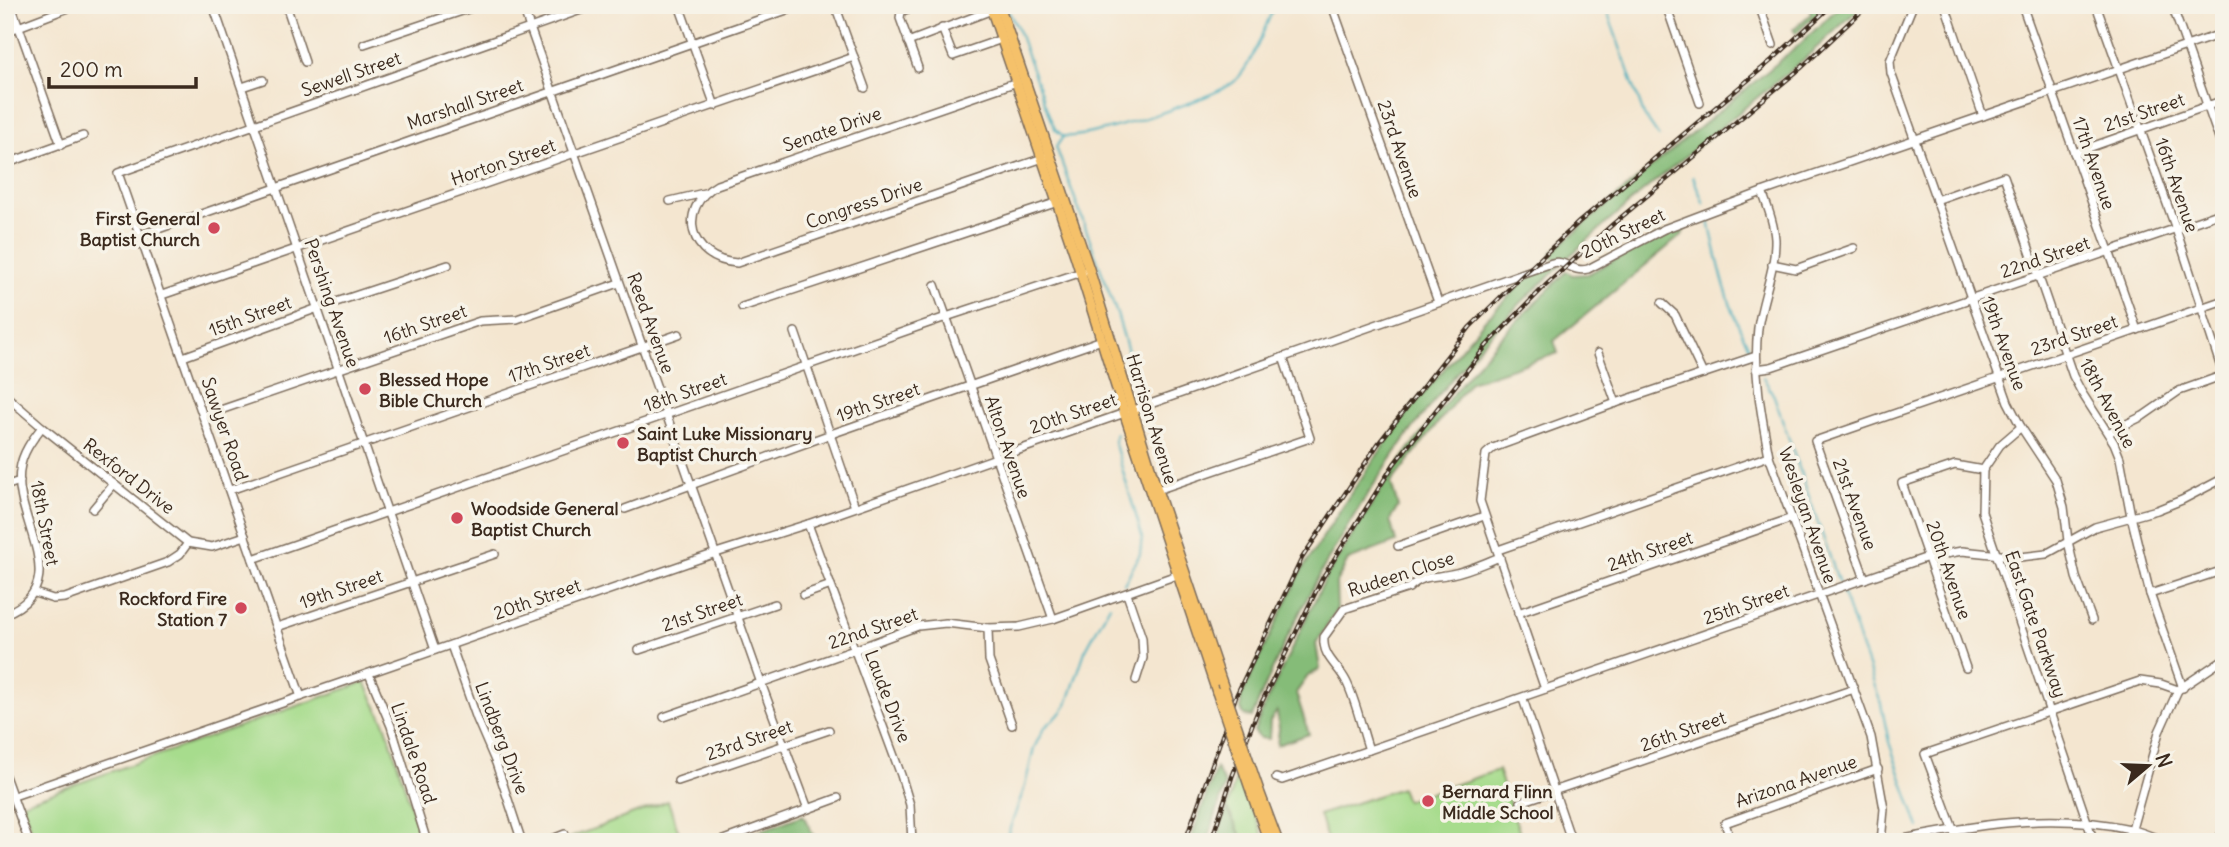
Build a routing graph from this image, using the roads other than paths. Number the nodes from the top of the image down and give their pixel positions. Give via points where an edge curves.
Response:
1 (11, 5) edge
2 (76, 5) edge
3 (214, 5) edge
4 (286, 5) edge
5 (480, 5) edge
6 (522, 5) edge
7 (595, 5) edge
8 (679, 5) edge
9 (802, 5) edge
10 (835, 5) edge
11 (940, 5) edge
12 (1332, 5) edge
13 (1666, 5) edge
14 (1759, 5) edge
15 (1913, 5) edge
16 (1945, 5) edge
17 (2022, 5) edge
18 (2096, 5) edge
19 (2172, 5) edge
20 (993, 7) edge
21 (19, 28) junction
22 (530, 28) junction
23 (942, 28) junction
24 (5, 32) edge
25 (2224, 33) edge
26 (1002, 38) junction
27 (908, 41) junction
28 (692, 43) junction
29 (364, 44) dead end
30 (1773, 45) dead end
31 (2186, 46) junction
32 (853, 57) junction
33 (305, 62) dead end
34 (918, 68) dead end
35 (2119, 69) junction
36 (263, 80) dead end
37 (1017, 82) junction
38 (242, 87) junction
39 (865, 88) dead end
40 (551, 91) junction
41 (2053, 92) junction
42 (2224, 100) edge
43 (1700, 103) dead end
44 (715, 106) junction
45 (2207, 106) junction
46 (1983, 116) junction
47 (254, 125) junction
48 (2140, 129) junction
49 (83, 136) dead end
50 (1914, 140) junction
51 (61, 145) junction
52 (2074, 153) junction
53 (2224, 153) edge
54 (574, 154) junction
55 (1046, 157) junction
56 (5, 164) edge
57 (118, 173) joint
58 (277, 186) junction
59 (1762, 192) junction
60 (705, 193) junction
61 (1936, 200) junction
62 (670, 201) dead end
63 (1058, 202) junction
64 (2224, 212) edge
65 (2176, 229) junction
66 (141, 235) junction
67 (297, 248) junction
68 (1854, 248) dead end
69 (2109, 252) junction
70 (1772, 264) junction
71 (448, 265) dead end
72 (1085, 271) junction
73 (2038, 275) junction
74 (619, 283) junction
75 (934, 285) dead end
76 (162, 295) junction
77 (1971, 298) junction
78 (2224, 300) edge
79 (1438, 302) junction
80 (1662, 303) dead end
81 (742, 307) dead end
82 (317, 308) junction
83 (2201, 308) junction
84 (946, 317) junction
85 (2137, 330) junction
86 (795, 332) dead end
87 (679, 334) dead end
88 (1102, 340) junction
89 (642, 347) junction
90 (1598, 353) dead end
91 (2065, 355) junction
92 (1756, 356) junction
93 (183, 357) junction
94 (1283, 357) junction
95 (806, 366) junction
96 (1756, 369) junction
97 (338, 371) junction
98 (1703, 374) junction
99 (2224, 375) edge
100 (1999, 377) junction
101 (970, 386) junction
102 (5, 395) edge
103 (1615, 403) junction
104 (1129, 410) junction
105 (667, 415) junction
106 (203, 416) junction
107 (42, 427) junction
108 (2021, 427) junction
109 (2108, 433) junction
110 (831, 434) junction
111 (1815, 441) joint
112 (365, 444) junction
113 (1769, 456) junction
114 (995, 457) junction
115 (1983, 470) junction
116 (2224, 478) edge
117 (20, 481) junction
118 (114, 484) junction
119 (691, 485) junction
120 (5, 486) edge
121 (230, 490) junction
122 (1157, 490) junction
123 (855, 507) junction
124 (93, 509) dead end
125 (625, 509) dead end
126 (389, 512) junction
127 (1485, 516) junction
128 (2131, 516) junction
129 (1792, 518) junction
130 (808, 524) junction
131 (245, 536) junction
132 (2068, 541) junction
133 (188, 543) junction
134 (1398, 546) dead end
135 (716, 553) junction
136 (495, 554) dead end
137 (1499, 554) junction
138 (1996, 555) junction
139 (1928, 557) junction
140 (253, 559) junction
141 (2224, 570) edge
142 (1177, 575) junction
143 (1865, 579) junction
144 (412, 581) junction
145 (831, 586) junction
146 (35, 593) junction
147 (1127, 594) junction
148 (2150, 594) junction
149 (803, 595) dead end
150 (1820, 596) junction
151 (775, 604) dead end
152 (1518, 613) junction
153 (5, 614) edge
154 (738, 617) junction
155 (1053, 619) junction
156 (2092, 620) dead end
157 (277, 627) junction
158 (988, 628) junction
159 (451, 645) junction
160 (435, 650) junction
161 (639, 650) dead end
162 (854, 650) junction
163 (2224, 659) edge
164 (1966, 668) dead end
165 (369, 674) junction
166 (1136, 680) dead end
167 (761, 683) junction
168 (1545, 689) junction
169 (1854, 689) junction
170 (2181, 689) junction
171 (301, 697) junction
172 (1522, 699) junction
173 (2050, 713) junction
174 (664, 717) dead end
175 (1012, 725) dead end
176 (829, 730) dead end
177 (784, 745) junction
178 (1369, 750) junction
179 (1878, 769) junction
180 (5, 776) edge
181 (1276, 778) dead end
182 (678, 781) dead end
183 (1555, 791) junction
184 (1256, 792) junction
185 (9, 798) edge
186 (838, 798) dead end
187 (1521, 802) dead end
188 (808, 809) junction
189 (2086, 821) junction
190 (1954, 829) junction
191 (2132, 829) junction
192 (2224, 829) edge
193 (565, 834) dead end
194 (1570, 836) dead end
195 (29, 842) edge
196 (428, 842) edge
197 (522, 842) edge
198 (545, 842) edge
199 (718, 842) edge
200 (912, 842) edge
201 (1269, 842) edge
202 (1278, 842) edge
203 (1731, 842) edge
204 (1881, 842) edge
205 (1888, 842) edge
206 (1958, 842) edge
207 (2094, 842) edge
208 (2124, 842) edge
209 (2165, 842) edge
210 (2217, 842) edge

1 - 21 street
2 - 21 street
3 - 38 street, Pershing Avenue
4 - 33 street
5 - 29 street
6 - 22 street, Reed Avenue
7 - 22 street, Sewell Street
8 - 28 street
9 - 28 street, Marshall Street
10 - 32 street
11 - 27 street via 901,12
12 - 79 street, 23rd Avenue
13 - 43 street
14 - 30 street
15 - 50 street, 19th Avenue via 1890,61
16 - 46 street
17 - 41 street, 17th Avenue
18 - 35 street, 16th Avenue
19 - 31 street
20 - 23 street
20 - 26 main road, Harrison Avenue
20 - 55 main road, Harrison Avenue
21 - 24 street
21 - 51 street
22 - 40 street, Reed Avenue
22 - 47 street, Sewell Street
23 - 26 street via 953,57
23 - 27 street
25 - 31 street, 20th Street
26 - 37 main road, Harrison Avenue
27 - 34 street
28 - 40 street, Marshall Street
28 - 44 street
31 - 35 street, 20th Street
31 - 45 street
32 - 39 street
32 - 44 street, Horton Street
35 - 41 street, 20th Street
35 - 48 street, 16th Avenue
36 - 38 street
37 - 55 main road, Harrison Avenue
37 - 60 street, Senate Drive via 717,185
38 - 47 street, Pershing Avenue
40 - 54 street, Reed Avenue
40 - 58 street, Marshall Street
41 - 46 street, 20th Street
41 - 52 street, 17th Avenue
42 - 45 street, 21st Street
44 - 54 street, Horton Street
45 - 48 street, 21st Street
45 - 53 street
46 - 50 street, 20th Street
47 - 57 street, Sewell Street
47 - 58 street, Pershing Avenue
48 - 52 street, 21st Street
48 - 65 street, 16th Avenue
49 - 51 street
50 - 59 street, 20th Street
50 - 61 street, 19th Avenue
51 - 56 street
52 - 69 street, 17th Avenue
54 - 67 street, Horton Street
54 - 74 street, Reed Avenue
55 - 60 street, Congress Drive via 737,262 714,258 696,238 695,209
55 - 63 main road, Harrison Avenue
55 - 72 main road, Harrison Avenue
57 - 66 street, Sawyer Road
58 - 66 street, Marshall Street
58 - 67 street, Pershing Avenue
59 - 70 street, Wesleyan Avenue via 1775,239
59 - 79 street, 20th Street via 1664,229 1588,269 1575,270 1557,261
60 - 62 street, Senate Drive
61 - 73 street, 18th Avenue via 2004,176
61 - 77 street, 19th Avenue
63 - 72 main road, Harrison Avenue
63 - 81 street
64 - 65 street, 22nd Street
65 - 69 street, 22nd Street
65 - 83 street, 16th Avenue
66 - 76 street, Sawyer Road
67 - 76 street, Horton Street
67 - 82 street, Pershing Avenue
68 - 70 street via 1796,268
69 - 73 street, 22nd Street
69 - 85 street, 17th Avenue
70 - 92 street, Wesleyan Avenue
71 - 82 street, 15th Street
72 - 84 street, 18th Street
72 - 88 main road, Harrison Avenue
72 - 104 main road, Harrison Avenue
73 - 77 street, 22nd Street
73 - 91 street, 18th Avenue
74 - 89 street, Reed Avenue
74 - 97 street, 16th Street via 517,320 480,321
75 - 84 street, Alton Avenue
76 - 93 street, Sawyer Road
77 - 96 street, 22nd Street
77 - 100 street, 19th Avenue
78 - 83 street, 23rd Street
79 - 94 street, 20th Street
80 - 98 street via 1675,315
82 - 93 street, 15th Street
82 - 97 street, Pershing Avenue
83 - 85 street, 23rd Street
83 - 99 street, 16th Avenue
84 - 95 street, 18th Street
84 - 101 street, Alton Avenue
85 - 91 street, 23rd Street
86 - 95 street
87 - 89 street, 17th Street
88 - 101 street, 19th Street
88 - 104 main road, Harrison Avenue
89 - 105 street, Reed Avenue
89 - 112 street, 17th Street
90 - 103 street
91 - 100 street, 23rd Street
91 - 109 street, 18th Avenue
92 - 96 street, Wesleyan Avenue
92 - 98 street
93 - 106 street, Sawyer Road
94 - 104 street, 20th Street
94 - 122 street via 1310,438
95 - 105 street, 18th Street
95 - 110 street
96 - 113 street, Wesleyan Avenue
97 - 106 street, 16th Street
97 - 112 street, Pershing Avenue
98 - 103 street
99 - 109 street via 2179,391
100 - 108 street, 19th Avenue
100 - 111 street, 23rd Street
101 - 110 street, 19th Street
101 - 114 street, Alton Avenue
102 - 107 street, Rexford Drive
103 - 127 street via 1486,454 1480,488
104 - 114 street, 20th Street
104 - 122 main road, Harrison Avenue
104 - 142 main road, Harrison Avenue
105 - 119 street, Reed Avenue
105 - 126 street, 18th Street
106 - 121 street, Sawyer Road
107 - 117 street, 18th Street via 23,458
107 - 118 street, Rexford Drive
108 - 115 street via 2000,445
108 - 132 street, 19th Avenue via 2056,481
109 - 128 street, 18th Avenue via 2120,458
110 - 119 street, 19th Street
110 - 123 street
111 - 143 street, 21st Avenue
112 - 121 street, 17th Street
112 - 126 street, Pershing Avenue
113 - 129 street, Wesleyan Avenue
113 - 137 street
114 - 123 street, 20th Street
114 - 155 street, Alton Avenue
115 - 138 street, East Gate Parkway via 1982,512
115 - 139 street, 20th Avenue via 1955,465 1902,482
116 - 128 street, 25th Street via 2182,500
117 - 120 street
117 - 146 street, 18th Street via 40,569
118 - 124 street
118 - 133 street, Rexford Drive
119 - 125 street, 19th Street
119 - 135 street, Reed Avenue
121 - 131 street, Sawyer Road
122 - 184 main road, Harrison Avenue, bridge
123 - 130 street, 20th Street
126 - 140 street, 18th Street
126 - 144 street, Pershing Avenue
127 - 134 street
127 - 137 street
128 - 132 street, 25th Street
128 - 148 street, 18th Avenue
129 - 150 street, Wesleyan Avenue
129 - 152 street, 24th Street
130 - 135 street, 20th Street
130 - 145 street, Laude Drive
131 - 133 street via 212,547
131 - 140 street, Sawyer Road
132 - 138 street, 25th Street via 2033,557
132 - 156 street, 19th Avenue
133 - 146 street via 168,562 65,598
135 - 154 street, Reed Avenue
135 - 159 street, 20th Street
136 - 144 street, 19th Street
137 - 152 street
137 - 178 street, Rudeen Close via 1344,609 1324,637 1328,658 1346,680
138 - 139 street, 25th Street via 1962,551
138 - 173 street, East Gate Parkway
139 - 143 street, 25th Street
139 - 164 street, 20th Avenue
140 - 157 street, Sawyer Road
141 - 148 street
142 - 147 street, 22nd Street
142 - 184 main road, Harrison Avenue, bridge
143 - 150 street, 25th Street
144 - 157 street, 19th Street
144 - 160 street, Pershing Avenue
145 - 149 street
145 - 162 street, Laude Drive
146 - 153 street via 20,608
147 - 155 street, 22nd Street
147 - 166 street via 1142,638 1143,659
148 - 170 street, 18th Avenue
150 - 168 street, 25th Street
150 - 169 street, Wesleyan Avenue
151 - 154 street, 21st Street
152 - 168 street
154 - 161 street, 21st Street
154 - 167 street, Reed Avenue
155 - 158 street, 22nd Street
157 - 171 street, Sawyer Road
158 - 162 street, 22nd Street via 946,623 918,626
158 - 175 street via 989,660
159 - 160 street, 20th Street
159 - 197 street, Lindberg Drive
160 - 165 street, 20th Street
162 - 167 street, 22nd Street
162 - 200 street, Laude Drive via 906,790
163 - 170 street
165 - 171 street, 20th Street
165 - 196 street, Lindale Road via 391,726
167 - 174 street, 22nd Street
167 - 177 street, Reed Avenue
168 - 172 street, 25th Street
169 - 179 street, Wesleyan Avenue
169 - 183 street, 26th Street
170 - 173 street via 2140,681
170 - 191 street via 2159,732
171 - 185 street, 20th Street
172 - 178 street, 25th Street
172 - 183 street
173 - 189 street, East Gate Parkway
173 - 190 street via 1926,754
176 - 177 street, 23rd Street
177 - 182 street, 23rd Street
177 - 188 street, Reed Avenue
178 - 181 street, 25th Street via 1282,780
179 - 203 street, Arizona Avenue via 1725,823
179 - 204 street, Wesleyan Avenue via 1884,809
180 - 185 street
183 - 187 street, 26th Street
183 - 194 street
184 - 201 main road, Harrison Avenue
184 - 202 main road, Harrison Avenue
185 - 195 street
186 - 188 street
188 - 199 street
189 - 190 street via 2022,820
189 - 191 street
189 - 207 street, East Gate Parkway
190 - 205 street
190 - 206 street
191 - 208 street
191 - 209 street
192 - 210 street
193 - 198 street

